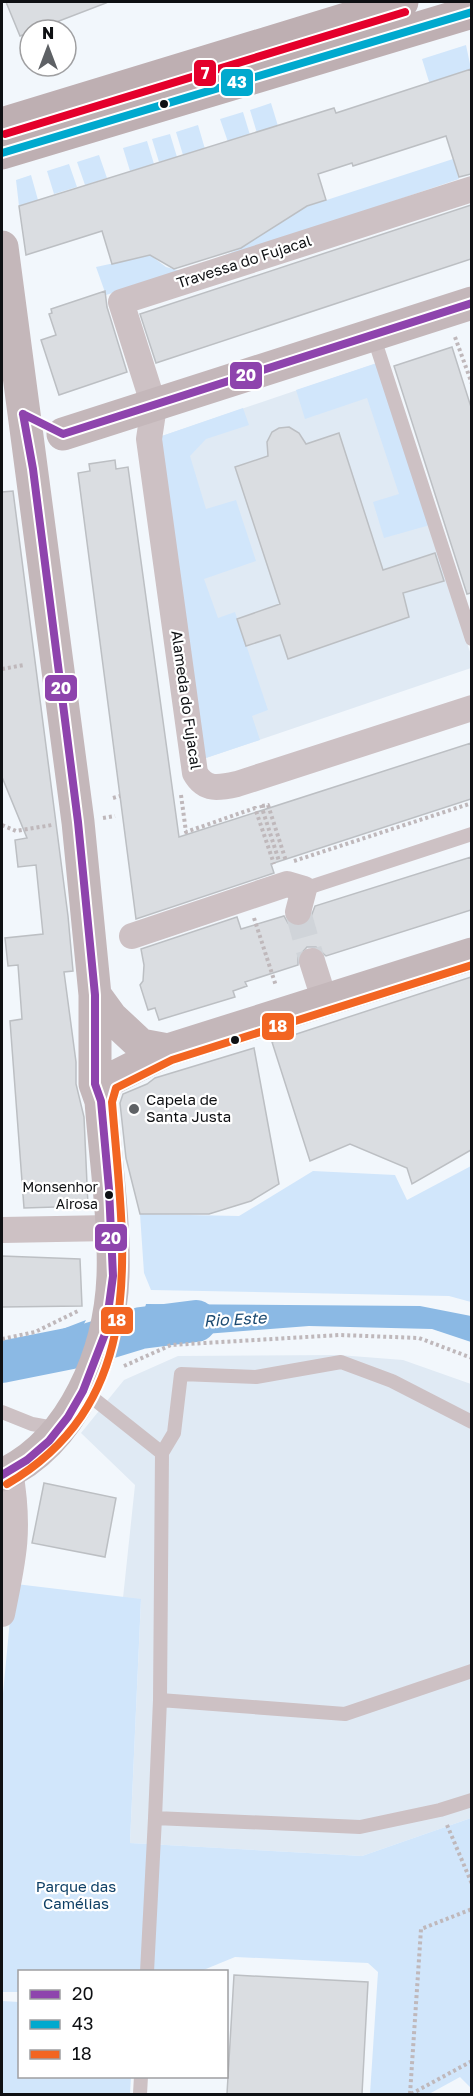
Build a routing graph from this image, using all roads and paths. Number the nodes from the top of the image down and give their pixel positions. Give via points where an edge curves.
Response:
1 (402, 2) edge
2 (471, 12) edge
3 (2, 124) edge
4 (2, 153) edge
5 (471, 189) edge
6 (2, 247) edge
7 (4, 278) edge
8 (471, 306) edge
9 (373, 335) junction
10 (456, 342) dead end
11 (471, 384) edge
12 (154, 406) junction
13 (23, 414) junction
14 (63, 434) junction
15 (33, 469) junction
16 (471, 639) edge
17 (24, 665) dead end
18 (2, 669) edge
19 (471, 708) edge
20 (196, 776) junction
21 (120, 796) dead end
22 (113, 798) dead end
23 (471, 803) edge
24 (2, 825) edge
25 (53, 825) dead end
26 (471, 834) edge
27 (293, 888) junction
28 (248, 897) junction
29 (132, 936) dead end
30 (471, 954) edge
31 (312, 960) tunnel mouth
32 (276, 986) dead end
33 (95, 994) junction
34 (325, 1002) junction
35 (168, 1050) junction
36 (101, 1101) junction
37 (111, 1228) junction
38 (2, 1230) edge
39 (102, 1337) junction
40 (2, 1339) edge
41 (471, 1358) edge
42 (84, 1390) junction
43 (2, 1412) edge
44 (471, 1422) edge
45 (61, 1429) junction
46 (162, 1453) junction
47 (6, 1473) edge
48 (2, 1614) edge
49 (471, 1671) edge
50 (160, 1700) junction
51 (471, 1800) edge
52 (440, 1810) junction
53 (155, 1818) junction
54 (471, 1884) edge
55 (471, 1909) edge
56 (147, 1970) edge
57 (471, 2061) edge
58 (141, 2078) edge
59 (140, 2094) edge

1 - 3 main road
2 - 4 main road
5 - 12 street, Travessa do Fujacal via 121,302
6 - 7 main road
7 - 13 main road
8 - 9 main road
9 - 12 main road
9 - 16 lane
10 - 11 path
12 - 14 main road
12 - 20 street, Alameda do Fujacal via 149,439
13 - 14 main road
13 - 15 main road
14 - 15 main road
15 - 33 main road via 78,822
17 - 18 path
19 - 20 street, Alameda do Fujacal via 237,784 215,789
20 - 27 path via 180,786 186,832 255,808 276,871
21 - 22 path
23 - 27 path via 287,863 268,805 262,806
24 - 25 path via 16,831
26 - 27 lane
27 - 28 street
28 - 29 street
28 - 32 path
30 - 34 main road
31 - 34 street
33 - 35 main road via 111,1017 141,1045
33 - 36 main road via 95,1084
34 - 35 main road
35 - 36 main road via 107,1081
36 - 37 main road
37 - 38 street
37 - 39 main road via 113,1274
39 - 40 path via 35,1332
39 - 41 path via 122,1367 171,1345 340,1335 419,1338
39 - 42 main road
42 - 45 main road
42 - 46 lane
43 - 45 lane via 32,1424
44 - 46 lane via 392,1381 341,1362 256,1377 181,1374 174,1433
45 - 47 main road
46 - 50 lane
47 - 48 street via 16,1507 17,1541
49 - 50 lane via 345,1714
50 - 53 lane
51 - 52 lane
52 - 53 lane via 360,1827
52 - 54 path
53 - 56 lane
55 - 57 path via 421,1929 410,2094
58 - 59 lane

